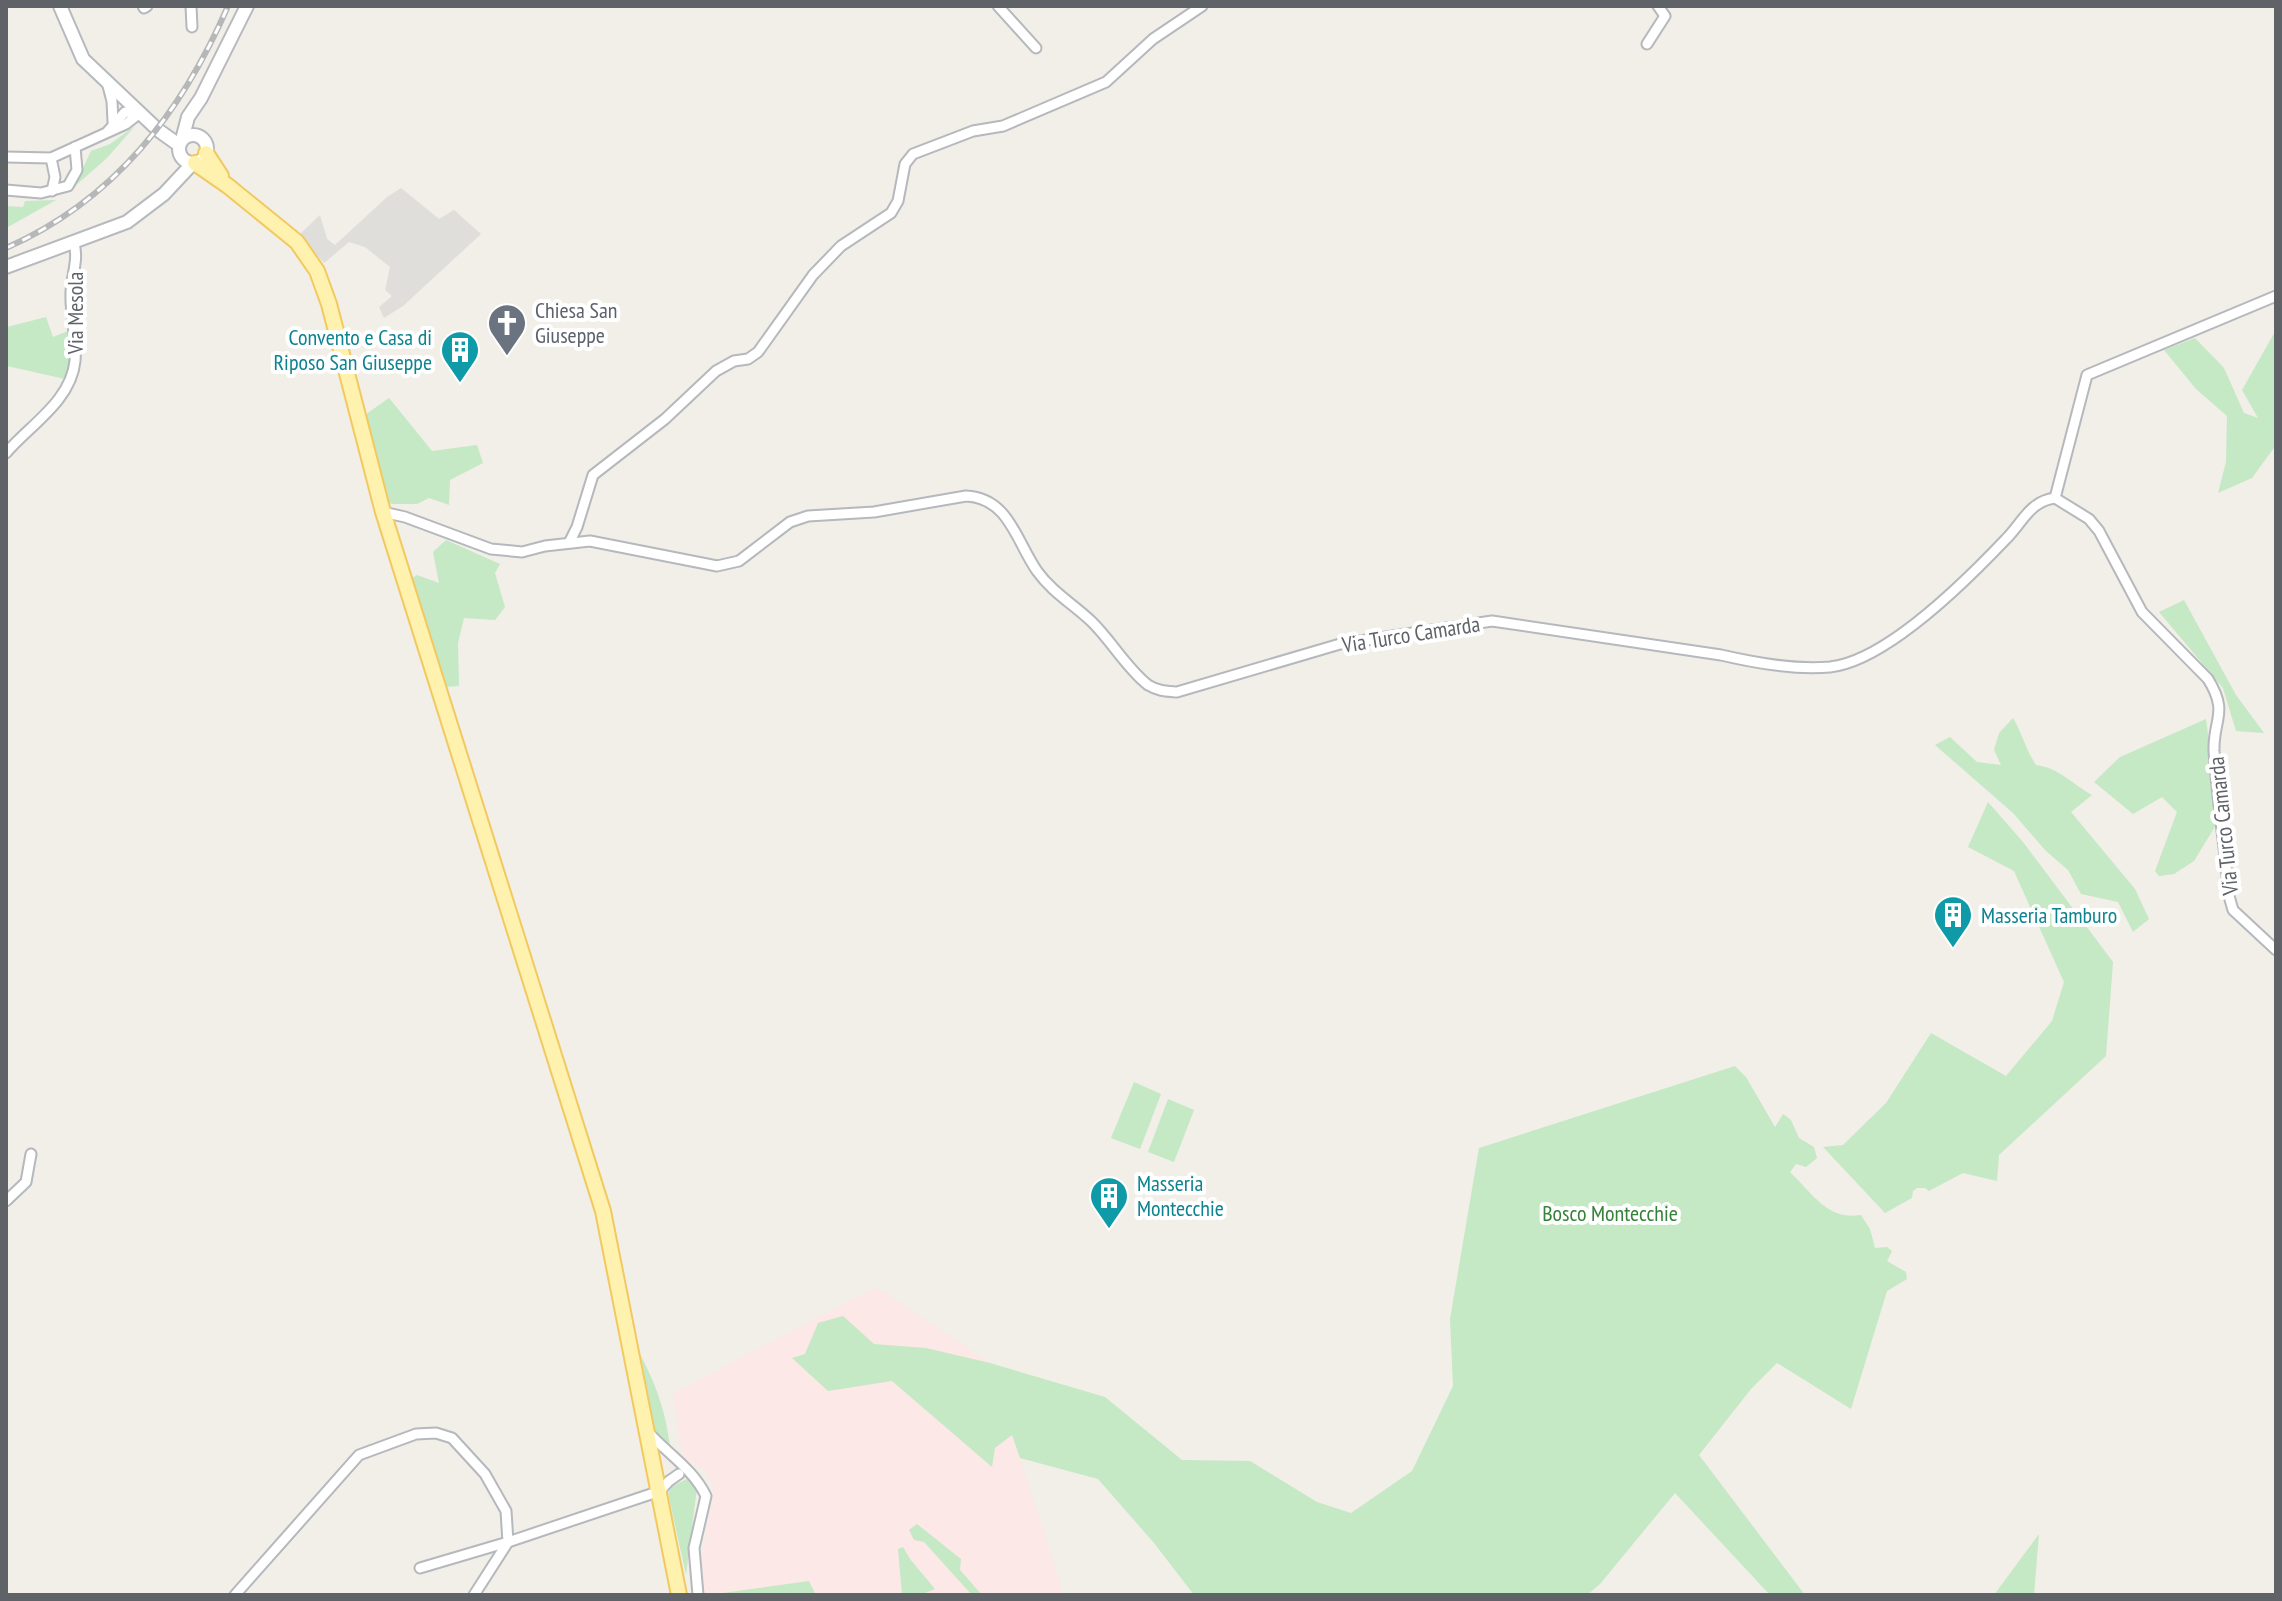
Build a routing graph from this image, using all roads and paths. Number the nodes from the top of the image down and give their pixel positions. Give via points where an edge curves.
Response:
1 (60, 6) edge
2 (191, 6) edge
3 (247, 6) edge
4 (998, 6) edge
5 (1202, 6) edge
6 (1658, 6) edge
7 (192, 27) dead end
8 (1647, 44) dead end
9 (1036, 48) dead end
10 (107, 82) junction
11 (201, 98) junction
12 (140, 113) junction
13 (112, 124) junction
14 (106, 134) junction
15 (75, 147) junction
16 (188, 150) junction
17 (6, 157) edge
18 (51, 158) junction
19 (6, 190) edge
20 (52, 191) junction
21 (74, 244) junction
22 (6, 267) edge
23 (2276, 296) edge
24 (6, 453) edge
25 (2055, 498) junction
26 (383, 512) junction
27 (569, 543) junction
28 (2276, 950) edge
29 (31, 1154) dead end
30 (6, 1201) edge
31 (648, 1432) junction
32 (675, 1459) junction
33 (655, 1467) junction
34 (693, 1473) junction
35 (679, 1474) junction
36 (660, 1491) junction
37 (508, 1542) junction
38 (420, 1568) dead end
39 (235, 1595) edge
40 (474, 1595) edge
41 (679, 1595) edge
42 (698, 1595) edge

1 - 10 main road via 83,59
2 - 7 street
3 - 11 main road
4 - 9 street
5 - 27 street via 1153,39 1106,82 1003,126 973,131 913,154 905,164 891,213 841,246 813,275 758,352 716,371 593,475
6 - 8 street via 1665,16
10 - 12 main road
10 - 13 street
11 - 16 main road
11 - 16 main road via 188,117
12 - 13 street via 125,112
12 - 14 street
12 - 16 main road
13 - 14 street
14 - 15 street
15 - 18 street
15 - 20 street via 77,170 68,186
16 - 21 main road via 173,183 154,203 127,222
16 - 26 main road via 297,242 317,271
17 - 18 street
18 - 20 street
19 - 20 street
21 - 22 main road
21 - 24 street, Via Mesola via 72,375 48,413
23 - 25 street via 2087,375
25 - 27 street, Via Turco Camarda via 2036,503 1963,582 1907,629 1866,655 1832,667 1753,663 1492,621 1340,644 1177,692 1147,684 1092,621 1051,588 1005,514 977,497 808,516 790,522 754,552 717,566 590,541
25 - 28 street, Via Turco Camarda via 2099,531 2142,612 2216,692 2220,721 2214,747 2229,896 2233,910
26 - 27 street, Via Turco Camarda via 491,549 522,552
26 - 31 main road via 603,1211
29 - 30 street via 26,1182
31 - 32 street
31 - 33 main road
32 - 33 street
32 - 34 street
33 - 35 street
33 - 36 main road
34 - 35 street
34 - 42 street via 706,1496 694,1548
35 - 36 street
36 - 37 street
36 - 41 main road
37 - 38 street
37 - 39 street via 506,1511 485,1474 452,1438 416,1434 359,1455
37 - 40 street

